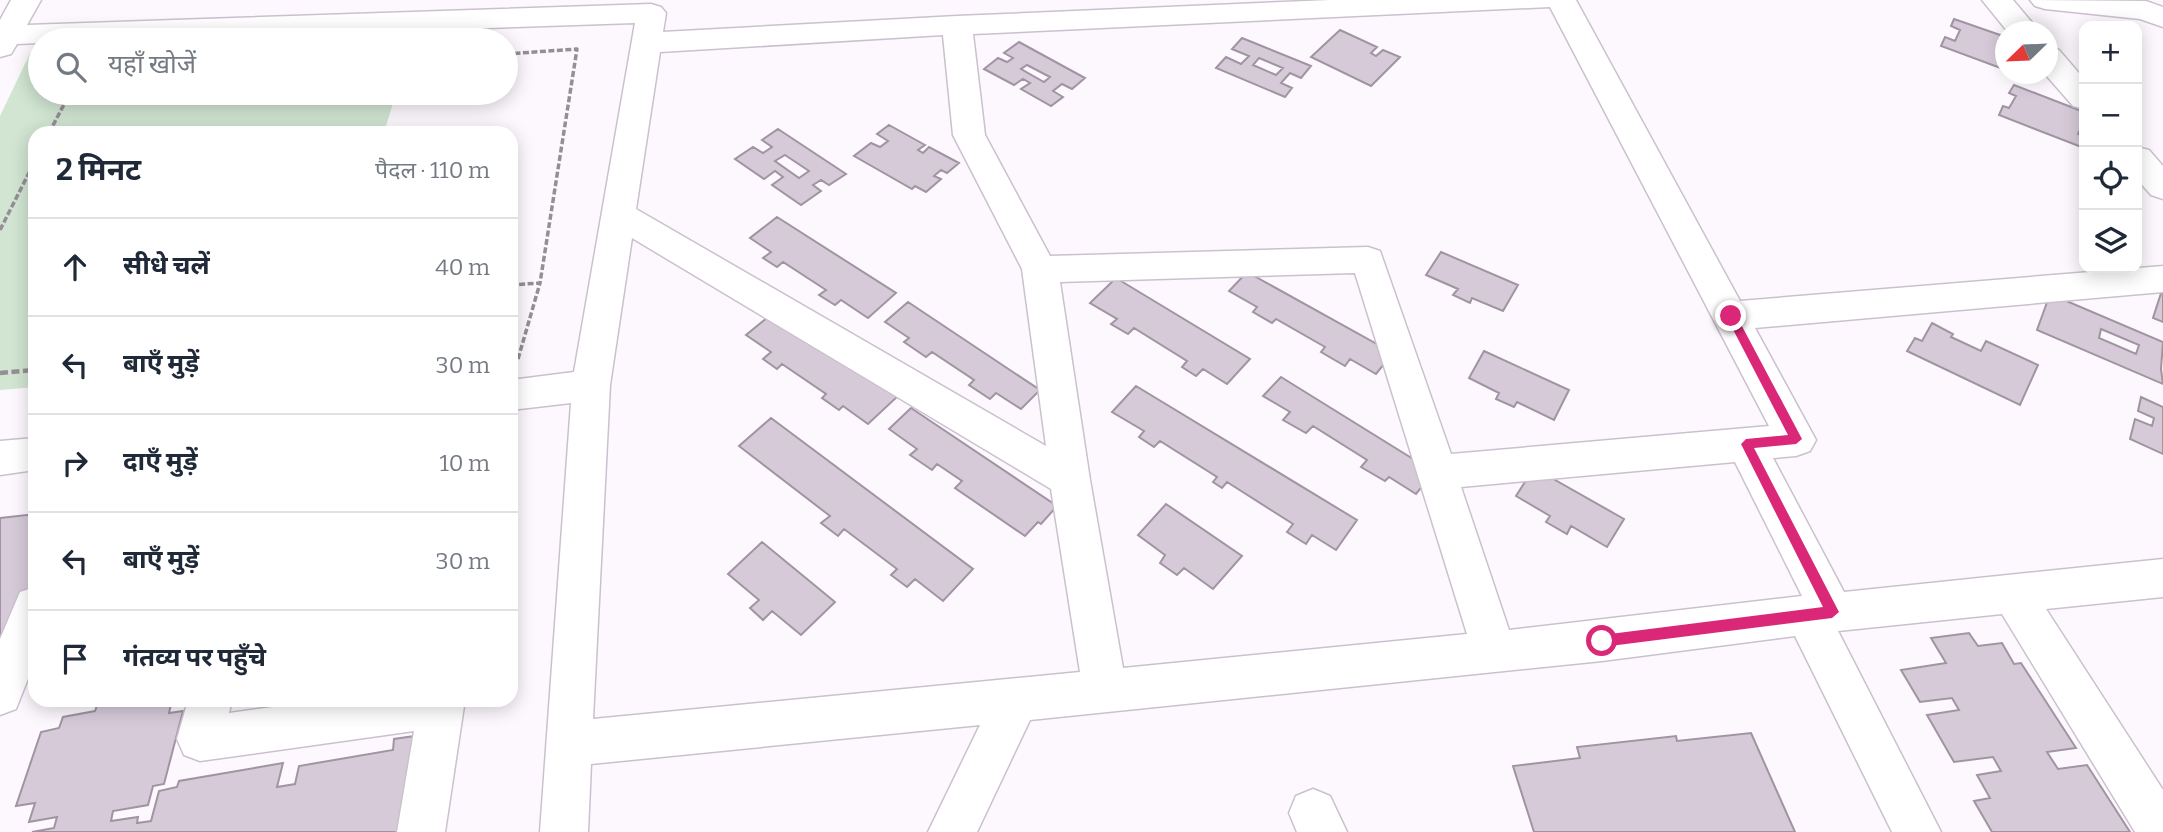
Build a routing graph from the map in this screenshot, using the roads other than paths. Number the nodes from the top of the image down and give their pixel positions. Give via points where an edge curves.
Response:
1 (26, 0) edge
2 (1544, 0) edge
3 (1561, 0) edge
4 (1997, 0) edge
5 (2045, 0) edge
6 (2163, 18) edge
7 (650, 19) edge
8 (2015, 21) edge
9 (957, 25) junction
10 (385, 28) edge
11 (28, 40) edge
12 (3, 41) edge
13 (2058, 69) edge
14 (2079, 93) edge
15 (2142, 164) edge
16 (2163, 187) edge
17 (618, 214) junction
18 (1040, 269) junction
19 (2163, 279) edge
20 (1731, 316) junction
21 (518, 383) edge
22 (591, 385) junction
23 (1746, 444) junction
24 (28, 455) edge
25 (0, 458) edge
26 (1437, 472) junction
27 (1070, 480) junction
28 (2160, 583) edge
29 (2012, 593) junction
30 (1820, 613) junction
31 (28, 624) edge
32 (1495, 652) junction
33 (1105, 691) junction
34 (0, 694) edge
35 (1016, 700) junction
36 (208, 707) edge
37 (433, 707) edge
38 (440, 707) edge
39 (570, 744) junction
40 (421, 832) edge
41 (564, 832) edge
42 (951, 832) edge
43 (1917, 832) edge
44 (2162, 832) edge

1 - 12 street
2 - 9 street
3 - 20 street
4 - 8 street
5 - 6 street via 2146,10
7 - 9 street
7 - 10 street
7 - 17 street
9 - 18 street via 969,135
11 - 12 street
13 - 14 street
15 - 16 street
17 - 22 street
17 - 27 street
18 - 26 street via 1368,260
18 - 27 street
19 - 20 street
20 - 23 street via 1796,439
21 - 22 street
22 - 39 street
23 - 26 street
23 - 30 street
24 - 25 street
26 - 32 street
27 - 33 street
28 - 29 street
29 - 30 street
29 - 44 street
30 - 32 street
30 - 43 street
31 - 34 street
32 - 33 street
33 - 35 street
35 - 39 street
35 - 42 street
36 - 37 street via 200,740
38 - 40 street
39 - 41 street

